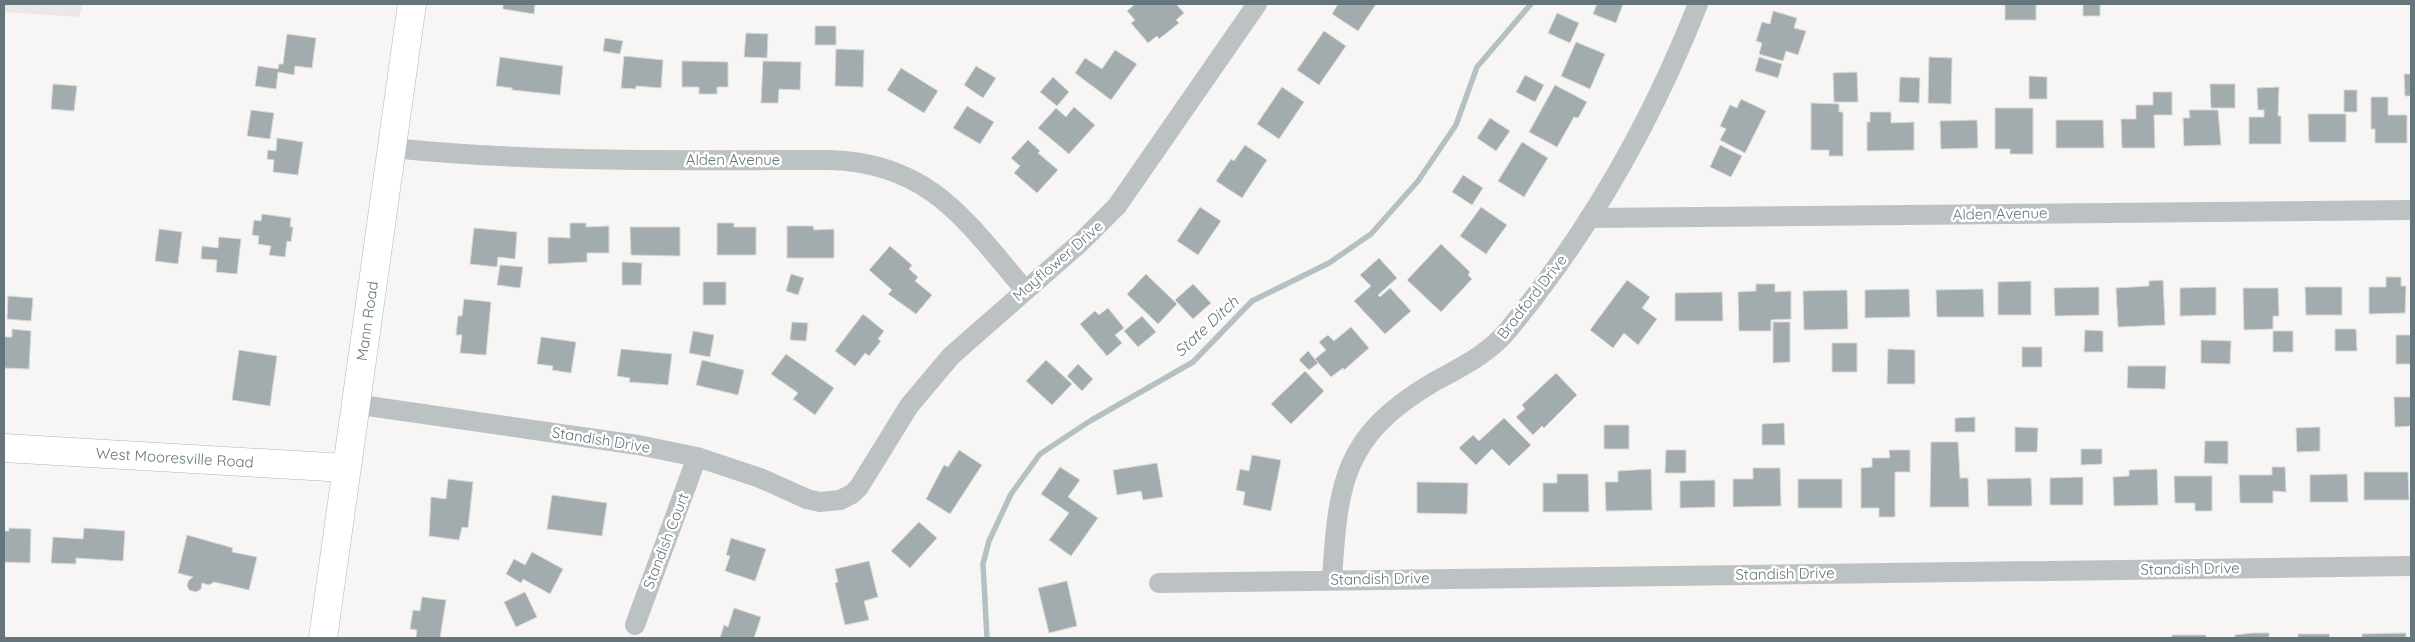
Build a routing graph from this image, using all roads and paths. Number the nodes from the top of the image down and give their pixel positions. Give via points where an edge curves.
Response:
1 (412, 4) edge
2 (1258, 4) edge
3 (1698, 4) edge
4 (392, 148) junction
5 (2411, 210) edge
6 (1589, 218) junction
7 (1026, 290) junction
8 (354, 404) junction
9 (4, 448) edge
10 (697, 458) junction
11 (346, 468) junction
12 (840, 500) joint
13 (2411, 566) edge
14 (1332, 579) junction
15 (1159, 583) dead end
16 (635, 625) dead end
17 (323, 638) edge

1 - 4 main road, Mann Road
2 - 7 street, Mayflower Drive via 1127,194 1088,236
3 - 6 street, Bradford Drive via 1639,133
4 - 7 street, Alden Avenue via 546,160 830,160 877,165 903,175 943,200
4 - 8 main road, Mann Road
5 - 6 street, Alden Avenue
6 - 14 street, Bradford Drive via 1557,267 1508,331 1488,350 1394,408 1364,442 1340,491
7 - 12 street, Mayflower Drive via 944,363 898,422 859,487
8 - 10 street, Standish Drive via 638,444
8 - 11 main road, Mann Road
9 - 11 main road, West Mooresville Road
10 - 12 street, Standish Drive via 760,478 813,501
10 - 16 street, Standish Court
11 - 17 main road, Mann Road
13 - 14 street, Standish Drive
14 - 15 street, Standish Drive

